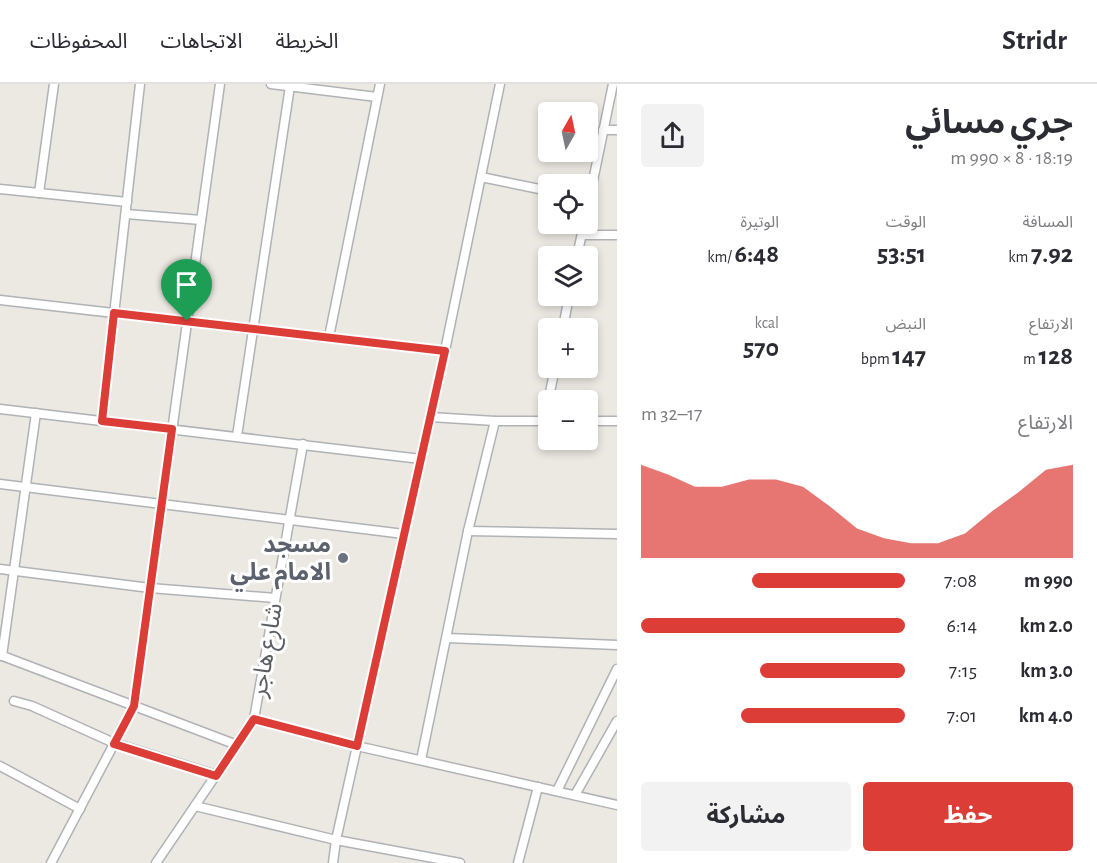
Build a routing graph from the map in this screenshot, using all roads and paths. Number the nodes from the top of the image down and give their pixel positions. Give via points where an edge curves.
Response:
1 (54, 84) edge
2 (140, 84) edge
3 (220, 84) edge
4 (271, 84) edge
5 (380, 84) edge
6 (500, 84) edge
7 (613, 84) edge
8 (290, 86) junction
9 (377, 97) junction
10 (603, 130) junction
11 (617, 130) edge
12 (594, 174) edge
13 (481, 177) junction
14 (538, 188) edge
15 (0, 189) edge
16 (39, 193) junction
17 (127, 202) junction
18 (126, 214) junction
19 (201, 220) junction
20 (582, 235) joint
21 (617, 235) edge
22 (580, 246) edge
23 (0, 300) edge
24 (114, 313) junction
25 (187, 321) junction
26 (254, 329) junction
27 (329, 337) junction
28 (445, 351) junction
29 (0, 409) edge
30 (36, 413) junction
31 (430, 417) junction
32 (102, 421) junction
33 (538, 421) edge
34 (598, 421) edge
35 (617, 421) edge
36 (495, 422) junction
37 (172, 429) junction
38 (237, 436) junction
39 (303, 444) junction
40 (421, 459) junction
41 (0, 484) edge
42 (26, 486) junction
43 (162, 505) junction
44 (289, 519) junction
45 (468, 531) junction
46 (404, 534) junction
47 (617, 534) edge
48 (0, 569) edge
49 (14, 572) junction
50 (150, 588) junction
51 (275, 598) junction
52 (447, 638) junction
53 (617, 645) edge
54 (1, 656) edge
55 (617, 669) edge
56 (14, 701) dead end
57 (134, 706) junction
58 (254, 719) junction
59 (617, 721) edge
60 (114, 744) junction
61 (237, 744) junction
62 (357, 746) junction
63 (422, 760) junction
64 (0, 766) edge
65 (216, 776) junction
66 (538, 787) junction
67 (557, 791) junction
68 (575, 795) junction
69 (617, 805) edge
70 (195, 806) junction
71 (80, 809) junction
72 (336, 840) junction
73 (51, 863) edge
74 (156, 863) edge
75 (333, 863) edge
76 (460, 863) edge
77 (518, 863) edge

1 - 16 street
2 - 17 street
3 - 19 street
4 - 8 street
5 - 9 street
6 - 13 street
7 - 10 street
8 - 9 street
8 - 26 street
9 - 27 street
10 - 11 street
10 - 12 street
13 - 14 street
13 - 28 street
15 - 16 street
16 - 17 street
17 - 18 street
18 - 19 street
18 - 24 street
19 - 25 street
20 - 21 street
20 - 22 street
23 - 24 street
24 - 25 street
24 - 32 street
25 - 26 street
25 - 37 street
26 - 27 street
26 - 38 street
27 - 28 street
28 - 31 street
29 - 30 street
30 - 32 street
30 - 42 street
31 - 36 street
31 - 40 street
32 - 37 street
33 - 36 street
34 - 35 street
36 - 45 street
37 - 38 street
37 - 43 street
38 - 39 street
39 - 40 street
39 - 44 street, شارع هاجر
40 - 46 street
41 - 42 street
42 - 43 street
42 - 49 street
43 - 44 street
43 - 50 street
44 - 46 street
44 - 51 street, شارع هاجر
45 - 47 street
45 - 52 street
46 - 62 street
48 - 49 street
49 - 50 street
49 - 54 street
50 - 51 street
50 - 57 street
51 - 58 street, شارع هاجر
52 - 53 street
52 - 63 street
54 - 57 street
55 - 67 street
56 - 60 street
57 - 60 street
57 - 61 street
58 - 61 street, شارع هاجر
58 - 62 street
59 - 68 street
60 - 65 street
60 - 71 street
61 - 65 street, شارع هاجر
62 - 63 street
62 - 72 street
63 - 66 street
64 - 71 street
65 - 70 street, شارع هاجر
66 - 67 street
66 - 77 street
67 - 68 street
68 - 69 street
70 - 72 street
70 - 74 street, شارع هاجر
71 - 73 street
72 - 75 street
72 - 76 street

